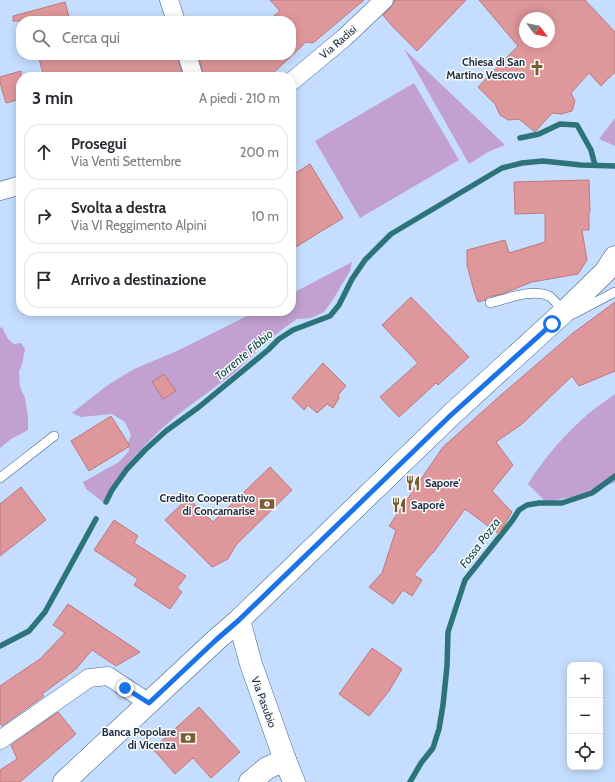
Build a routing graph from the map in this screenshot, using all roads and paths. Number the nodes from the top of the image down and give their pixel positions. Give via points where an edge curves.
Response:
1 (169, 0) edge
2 (384, 0) edge
3 (174, 16) edge
4 (189, 60) edge
5 (192, 72) edge
6 (296, 78) edge
7 (16, 186) edge
8 (1, 187) edge
9 (610, 264) edge
10 (615, 292) edge
11 (490, 303) dead end
12 (558, 318) junction
13 (54, 436) dead end
14 (0, 478) edge
15 (239, 620) junction
16 (149, 703) junction
17 (0, 740) edge
18 (285, 760) junction
19 (64, 782) edge
20 (250, 782) edge
21 (294, 782) edge

1 - 3 street
2 - 6 street, Via Radisi
4 - 5 street
7 - 8 street
9 - 12 main road
10 - 12 lane
11 - 12 lane via 528,293 543,294 550,297
12 - 15 main road via 451,415
13 - 14 lane
15 - 16 main road
15 - 18 main road, Via Pasubio via 250,664
16 - 17 street via 108,676 89,678
16 - 19 main road
18 - 20 main road via 267,768
18 - 21 main road, Via Pasubio

